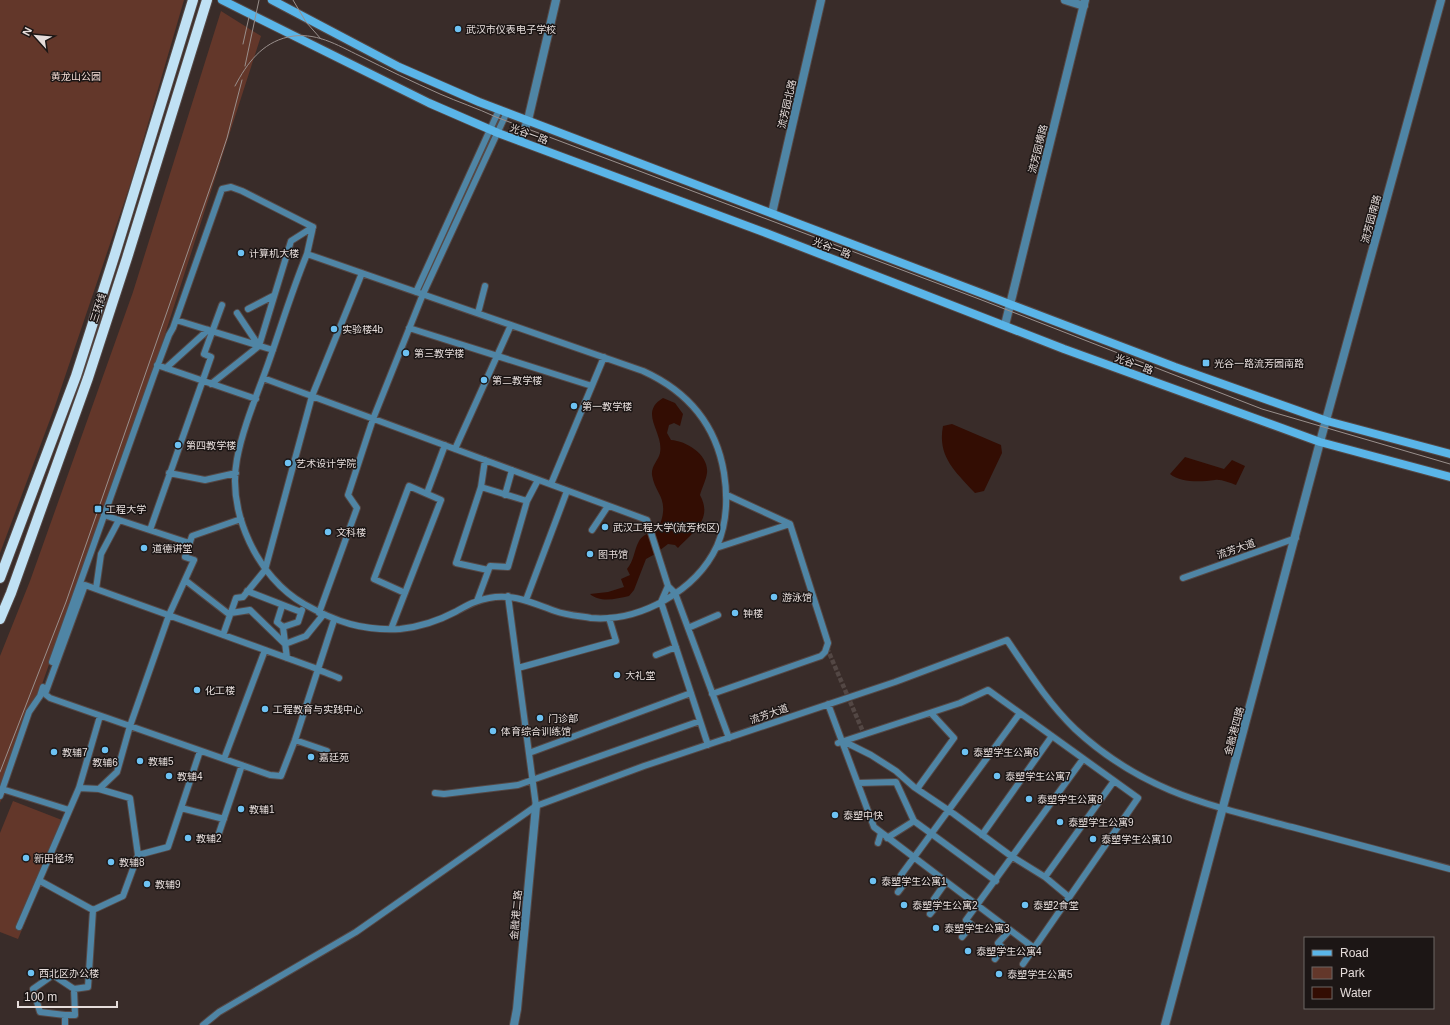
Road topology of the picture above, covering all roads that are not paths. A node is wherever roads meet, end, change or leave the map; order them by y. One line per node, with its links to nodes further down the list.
1 (193, 0): 78 (highway, 三环线)
2 (207, 0): 85 (highway, 三环线)
3 (222, 0): 12 (main road, 光谷一路)
4 (272, 0): 10 (main road, 光谷一路)
5 (556, 0): 11 (street)
6 (822, 0): 15 (street, 流芳园北路)
7 (1065, 0): 9 (street)
8 (1441, 0): 46 (street, 流芳园南路)
9 (1084, 3): 23 (street, 流芳园横路)
10 (503, 111): 11 (main road, 光谷一路); 12 (street); 13 (street)
11 (528, 120): 14 (street); 15 (main road, 光谷一路)
12 (489, 130): 13 (main road, 光谷一路); 20 (street)
13 (498, 134): 14 (main road, 光谷一路); 21 (street)
14 (520, 141): 30 (main road, 光谷一路)
15 (772, 213): 23 (main road, 光谷一路)
16 (313, 227): 17 (street); 22 (street); 28 (street)
17 (307, 254): 18 (street); 34 (street)
18 (362, 273): 20 (street); 43 (street)
19 (485, 286): 27 (street)
20 (416, 292): 21 (street)
21 (423, 294): 27 (street); 31 (street)
22 (273, 296): 25 (street); 33 (street)
23 (1010, 304): 30 (street, 流芳园横路); 46 (main road, 光谷一路)
24 (222, 305): 32 (street)
25 (248, 309)
26 (237, 313): 33 (street)
27 (478, 313): 29 (street)
28 (176, 320): 32 (street); 37 (street)
29 (511, 325): 35 (street); 36 (street)
30 (1005, 325): 47 (main road, 光谷一路)
31 (409, 328): 35 (street); 45 (street)
32 (211, 331): 33 (street); 38 (street); 40 (street)
33 (259, 346): 34 (street); 41 (street)
34 (273, 350): 39 (street)
35 (497, 356): 42 (street); 49 (street)
36 (604, 357): 42 (street); 62 (street)
37 (158, 365): 38 (street); 65 (street)
38 (166, 368): 40 (street)
39 (263, 378): 43 (street); 44 (street)
40 (201, 380): 41 (street); 54 (street)
41 (212, 384): 44 (street)
42 (592, 386): 57 (street)
43 (312, 396): 45 (street); 76 (street)
44 (256, 399): 53 (street)
45 (373, 419): 48 (street); 95 (street)
46 (1327, 421): 47 (street, 流芳园南路); 50 (main road, 光谷一路)
47 (1320, 442): 55 (main road, 光谷一路); 71 (street, 金融港四路)
48 (445, 445): 49 (street); 60 (street)
49 (455, 449): 51 (street)
50 (1450, 454)
51 (485, 460): 52 (street); 58 (street)
52 (512, 470): 56 (street); 61 (street)
53 (236, 473): 54 (street); 66 (street)
54 (169, 474): 69 (street)
55 (1450, 477)
56 (538, 480): 57 (street); 63 (street)
57 (550, 484): 59 (street)
58 (481, 488): 61 (street); 77 (street)
59 (567, 491): 64 (street); 88 (street)
60 (427, 493): 84 (street); 84 (street)
61 (505, 494): 63 (street)
62 (727, 495): 68 (street); 73 (street)
63 (527, 501): 77 (street)
64 (608, 506): 70 (street); 81 (street)
65 (104, 515): 67 (street); 74 (street)
66 (241, 519): 72 (street); 76 (street)
67 (119, 520): 69 (street); 75 (street)
68 (790, 524): 73 (street); 115 (street)
69 (150, 530): 72 (street)
70 (592, 530)
71 (1296, 538): 79 (street, 流芳大道); 143 (street, 金融港四路)
72 (189, 543): 80 (street)
73 (716, 548): 86 (street)
74 (92, 551): 75 (street); 139 (street)
75 (101, 554): 82 (street)
76 (265, 570): 83 (street); 91 (street)
77 (488, 570): 89 (street)
78 (0, 578)
79 (1183, 578)
80 (185, 580): 94 (street); 96 (street)
81 (668, 586): 86 (street); 90 (street)
82 (96, 589): 96 (street); 119 (street)
83 (247, 591): 92 (street); 94 (street)
84 (405, 592): 104 (street)
85 (11, 593): 99 (highway, 三环线); 101 (highway)
86 (675, 593): 90 (street); 103 (street)
87 (508, 596): 88 (street); 89 (street); 111 (street)
88 (526, 600): 98 (street)
89 (477, 601): 104 (street)
90 (661, 602): 98 (street); 107 (street)
91 (304, 605): 93 (street); 95 (street)
92 (282, 606): 93 (street); 102 (street)
93 (300, 612): 102 (street)
94 (230, 614): 105 (street); 106 (street)
95 (321, 614): 100 (street); 106 (street)
96 (169, 615): 105 (street); 121 (street)
97 (718, 615): 103 (street)
98 (609, 618): 111 (street)
99 (0, 619)
100 (334, 620): 104 (street); 112 (street)
101 (0, 625)
102 (282, 626): 106 (street)
103 (688, 628): 115 (street)
104 (391, 629)
105 (222, 635): 108 (street)
106 (285, 644): 110 (street)
107 (676, 647): 109 (street); 114 (street)
108 (265, 650): 110 (street); 130 (street)
109 (656, 654)
110 (287, 658): 112 (street)
111 (518, 668): 129 (street)
112 (318, 669): 113 (street); 124 (street)
113 (339, 678)
114 (691, 693): 120 (street); 129 (street)
115 (712, 694): 123 (street)
116 (828, 704): 123 (street, 流芳大道); 125 (street); 143 (street, 流芳大道)
117 (931, 713): 118 (street); 125 (street); 138 (street)
118 (1020, 713): 122 (street); 145 (street)
119 (100, 716): 121 (street); 136 (street)
120 (700, 721): 126 (street); 133 (street)
121 (130, 726): 127 (street); 137 (street)
122 (1052, 736): 131 (street); 151 (street)
123 (729, 738): 126 (street, 流芳大道)
124 (294, 740): 128 (street); 132 (street)
125 (841, 742): 135 (street); 138 (street)
126 (708, 745): 141 (street, 流芳大道)
127 (200, 751): 130 (street); 142 (street)
128 (327, 751)
129 (529, 753): 133 (street)
130 (224, 759): 132 (street)
131 (1083, 759): 134 (street); 156 (street)
132 (242, 765): 146 (street)
133 (533, 779): 140 (street); 141 (street)
134 (1114, 781): 158 (street); 163 (street)
135 (858, 784): 147 (street); 149 (street)
136 (79, 788): 137 (street); 144 (street)
137 (99, 789): 154 (street)
138 (917, 789): 145 (street)
139 (1, 792): 144 (street)
140 (435, 793)
141 (536, 806): 176 (street, 流芳大道); 177 (street, 金融港二路)
142 (181, 808): 146 (street); 154 (street)
143 (1223, 809): 157 (street); 178 (street, 金融港四路)
144 (69, 810): 167 (street)
145 (949, 811): 150 (street); 151 (street)
146 (224, 819): 148 (street)
147 (914, 821): 150 (street); 152 (street)
148 (219, 833)
149 (881, 833): 152 (street); 153 (street)
150 (931, 834): 155 (street); 159 (street)
151 (982, 835): 156 (street)
152 (887, 838): 155 (street)
153 (878, 843)
154 (138, 855): 165 (street)
155 (914, 858): 161 (street); 162 (street)
156 (1013, 858): 158 (street); 159 (street)
157 (1450, 869)
158 (1045, 877): 163 (street)
159 (996, 881): 164 (street)
160 (42, 882): 165 (street)
161 (946, 882): 164 (street); 166 (street)
162 (898, 892)
163 (1069, 897): 170 (street)
164 (978, 906): 168 (street); 169 (street)
165 (94, 910): 173 (street)
166 (930, 914)
167 (19, 927)
168 (1010, 930): 170 (street); 171 (street)
169 (962, 937)
170 (1034, 948): 172 (street)
171 (995, 959)
172 (1022, 964)
173 (74, 989): 174 (street); 174 (street)
174 (65, 1016): 175 (street)
175 (65, 1025)
176 (203, 1025)
177 (514, 1025)
178 (1165, 1025)

